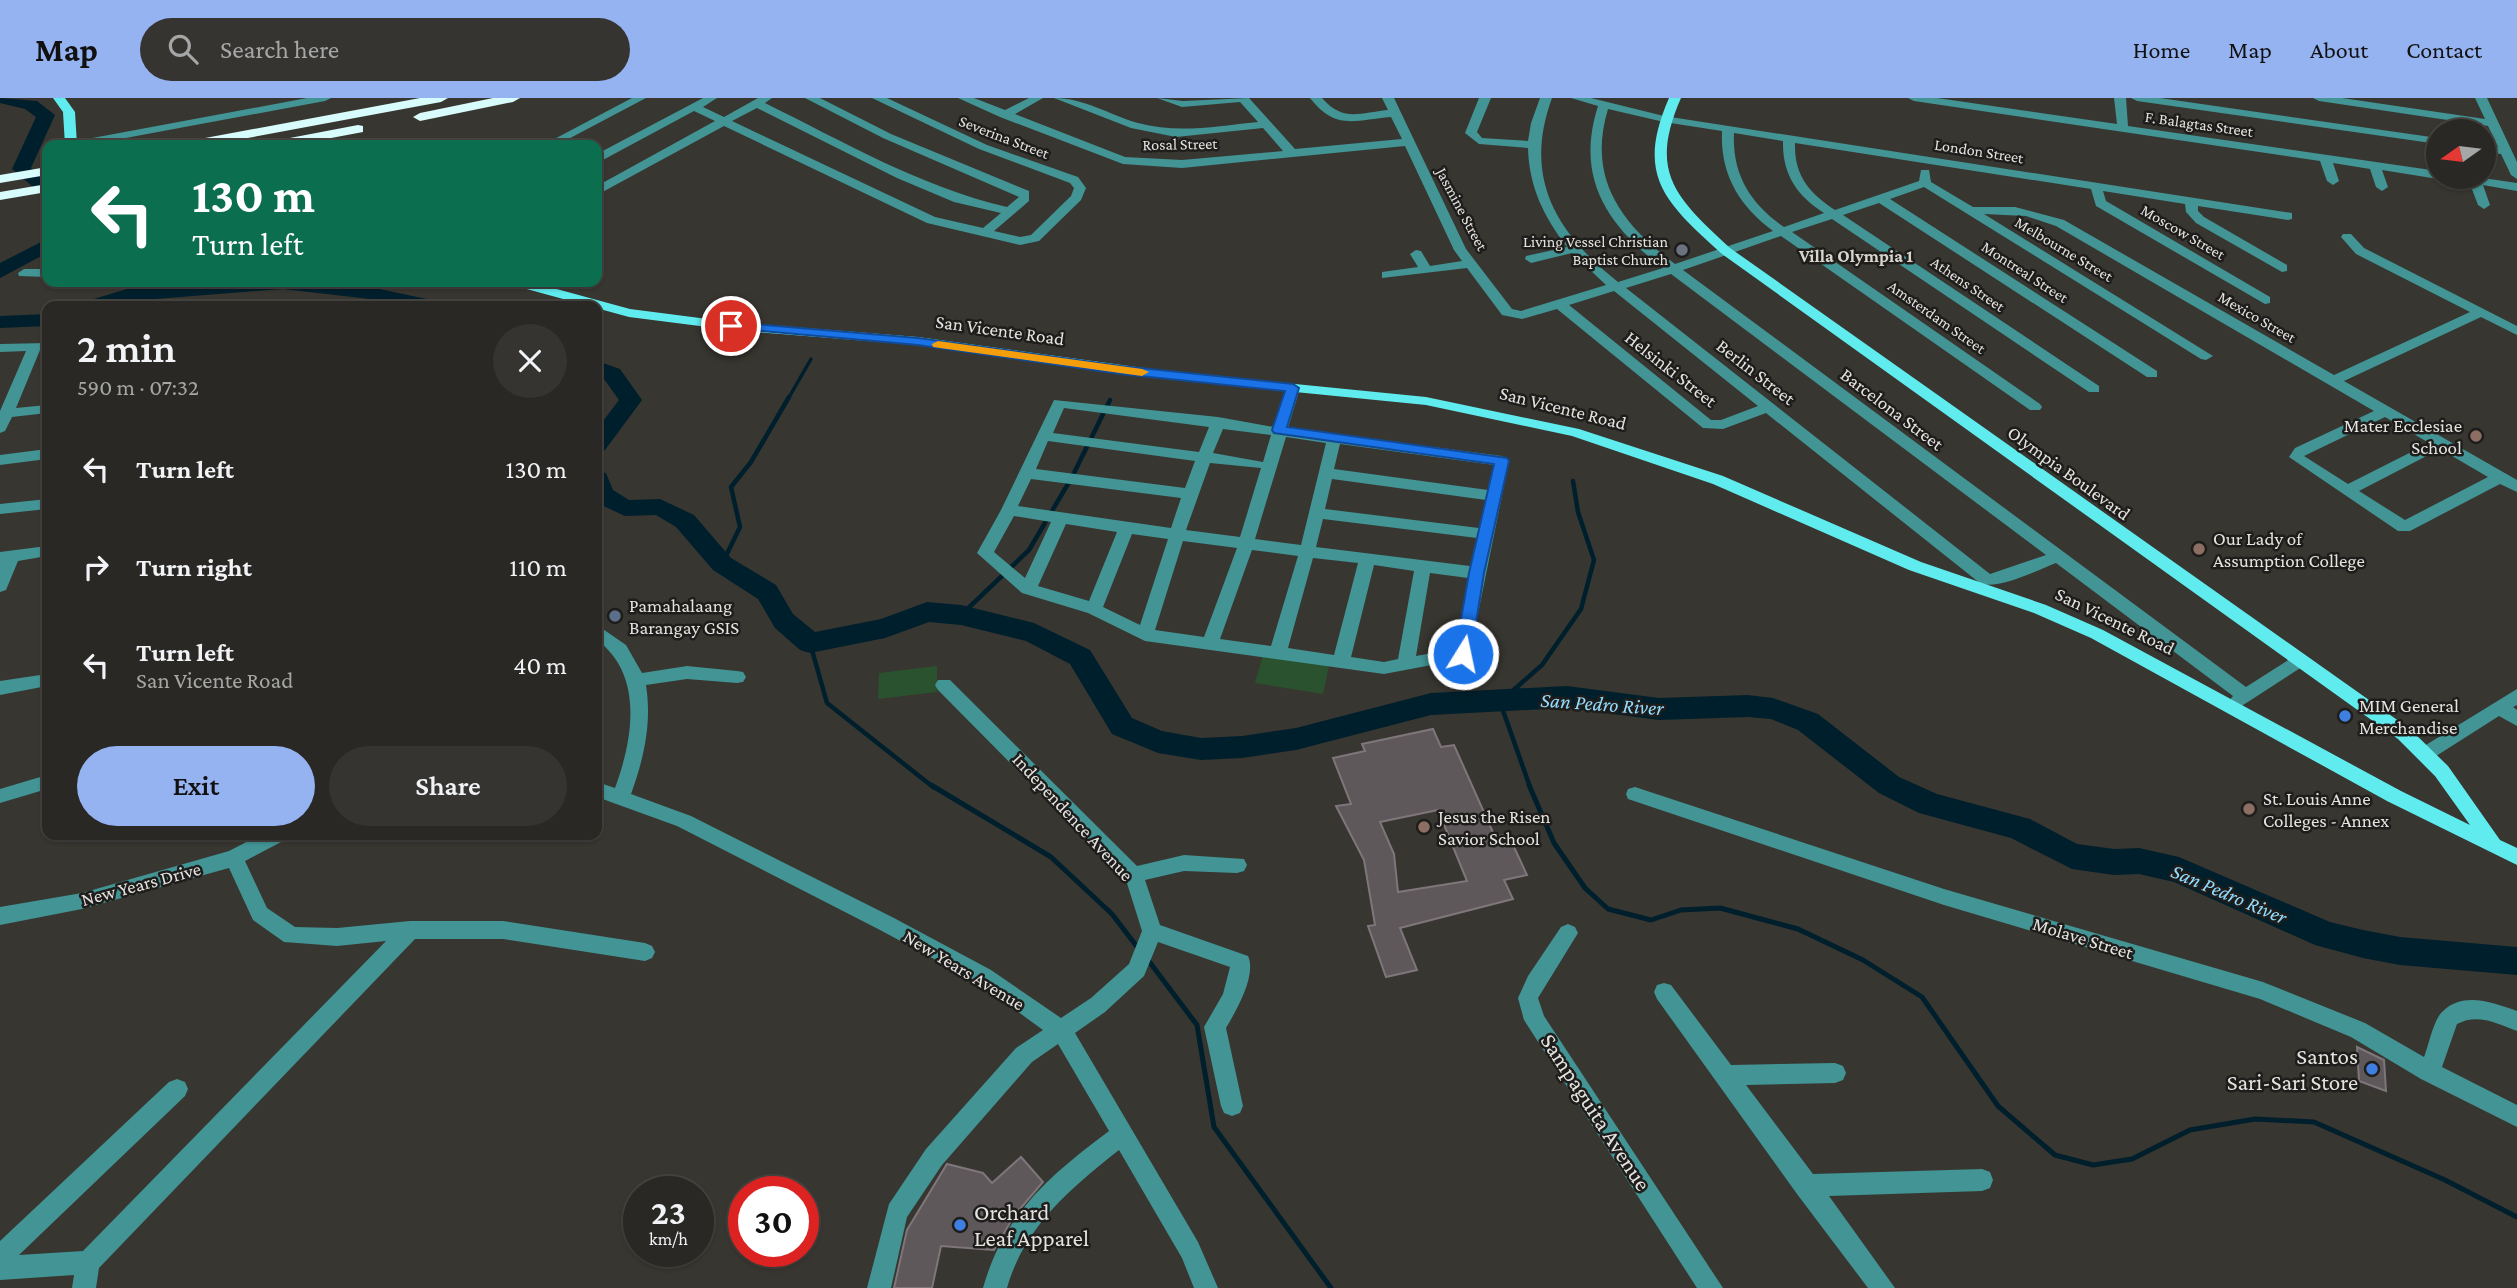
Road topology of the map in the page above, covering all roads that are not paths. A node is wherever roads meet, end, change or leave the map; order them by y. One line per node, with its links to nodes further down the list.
1 (59, 98): 44 (main road)
2 (326, 98): 45 (street)
3 (441, 98): 46 (highway)
4 (513, 98): 36 (highway)
5 (640, 98): 48 (street)
6 (711, 98): 28 (street)
7 (811, 98): 75 (street)
8 (878, 98): 80 (street, Severina Street)
9 (964, 98): 31 (street, Rosal Street)
10 (1037, 98): 31 (street)
11 (1060, 98): 37 (street)
12 (1163, 98): 13 (street)
13 (1243, 98): 37 (street)
14 (1316, 98): 29 (street)
15 (1388, 98): 29 (street, Jasmine Street)
16 (1485, 98): 50 (street)
17 (1546, 98): 50 (street, Berlin Street)
18 (1577, 98): 27 (street, London Street)
19 (1675, 98): 32 (main road, Olympia Boulevard)
20 (1914, 98): 30 (street, F. Balagtas Street)
21 (2027, 98): 30 (street)
22 (2120, 98): 40 (street)
23 (2137, 98): 43 (street)
24 (2319, 98): 33 (street)
25 (2481, 98): 34 (street)
26 (761, 101): 35 (street); 75 (street)
27 (1604, 105): 32 (street, London Street); 89 (street, Barcelona Street)
28 (694, 107): 35 (street); 54 (street)
29 (1393, 113): 49 (street, Jasmine Street)
30 (2026, 114): 40 (street, F. Balagtas Street)
31 (1004, 115): 53 (street, Rosal Street)
32 (1664, 119): 39 (street, London Street); 83 (main road, Olympia Boulevard)
33 (2470, 119)
34 (2490, 119)
35 (724, 120): 68 (street); 80 (street)
36 (400, 121)
37 (1266, 124): 53 (street)
38 (374, 126): 47 (highway)
39 (1728, 129): 42 (street, London Street); 79 (street, Amsterdam Street)
40 (2123, 129): 56 (street, F. Balagtas Street)
41 (2496, 132): 52 (street)
42 (1789, 137): 55 (street, London Street); 77 (street, Athens Street)
43 (2426, 139)
44 (71, 140)
45 (98, 140)
46 (216, 140)
47 (300, 140)
48 (560, 140)
49 (1408, 142): 53 (street, Rosal Street); 86 (street, Jasmine Street)
50 (1532, 145): 82 (street, Berlin Street)
51 (2496, 150): 52 (street)
52 (2505, 151): 60 (street)
53 (1291, 152)
54 (602, 156)
55 (1926, 158): 63 (street); 65 (street, London Street)
56 (2325, 158): 57 (street, F. Balagtas Street); 62 (street)
57 (2375, 166): 59 (street, F. Balagtas Street); 66 (street)
58 (42, 172): 61 (highway)
59 (2426, 173)
60 (2517, 175)
61 (0, 180)
62 (2333, 181)
63 (1925, 183): 72 (street, Jasmine Street); 76 (street, Melbourne Street)
64 (2496, 184): 67 (street)
65 (2096, 185): 73 (street, London Street); 95 (street, Moscow Street)
66 (2382, 187)
67 (2517, 187)
68 (602, 188)
69 (42, 189): 71 (highway)
70 (2478, 189): 74 (street)
71 (0, 196)
72 (1880, 198): 77 (street, Jasmine Street); 104 (street, Montreal Street)
73 (2191, 200): 78 (street, London Street); 87 (street)
74 (2484, 205)
75 (1008, 211): 80 (street)
76 (1969, 211): 103 (street, Melbourne Street); 105 (street, Mexico Street)
77 (1831, 215): 79 (street, Jasmine Street); 107 (street, Athens Street)
78 (2288, 216)
79 (1782, 231): 83 (street, Jasmine Street); 109 (street, Amsterdam Street)
80 (985, 233)
81 (2347, 237): 99 (street)
82 (1575, 250): 85 (street); 94 (street, Berlin Street)
83 (1726, 251): 89 (street, Jasmine Street); 153 (main road, Olympia Boulevard)
84 (1416, 254): 88 (street)
85 (1531, 259)
86 (1471, 264): 88 (street); 97 (street, Jasmine Street)
87 (2283, 268)
88 (1426, 270): 92 (street)
89 (1670, 270): 94 (street, Jasmine Street); 142 (street, Barcelona Street)
90 (42, 273): 91 (street)
91 (24, 274)
92 (1387, 275)
93 (534, 287): 96 (main road, San Vicente Road)
94 (1616, 287): 97 (street, Jasmine Street); 108 (street, Berlin Street)
95 (2265, 300)
96 (581, 301)
97 (1562, 305): 108 (street, Helsinki Street)
98 (602, 306): 106 (main road, San Vicente Road)
99 (2481, 312): 100 (street); 105 (street)
100 (2517, 331)
101 (41, 346): 102 (street); 112 (street)
102 (0, 348)
103 (2206, 356)
104 (2152, 374)
105 (2333, 381): 111 (street, Mexico Street)
106 (1287, 387): 115 (street); 163 (main road, San Vicente Road)
107 (2094, 389)
108 (1768, 407): 142 (street, Berlin Street)
109 (2035, 407)
110 (42, 409): 112 (street)
111 (2385, 411): 118 (street, Mexico Street); 127 (street)
112 (6, 413): 114 (street)
113 (1218, 422): 115 (street); 116 (street); 120 (street)
114 (0, 428)
115 (1274, 429): 117 (street); 122 (street); 138 (street)
116 (1043, 436): 120 (street); 123 (street)
117 (1334, 438): 124 (street); 129 (street)
118 (2440, 443): 125 (street, Mexico Street); 127 (street)
119 (42, 455): 121 (street)
120 (1203, 457): 122 (street); 128 (street)
121 (0, 460)
122 (1257, 464): 138 (street)
123 (1026, 473): 128 (street); 132 (street)
124 (1325, 473): 129 (street); 133 (street)
125 (2500, 477): 126 (street, Mexico Street); 127 (street)
126 (2517, 487)
127 (2347, 491)
128 (1190, 494): 136 (street)
129 (1494, 496): 137 (street)
130 (42, 505): 131 (street)
131 (0, 509)
132 (1009, 510): 134 (street); 147 (street)
133 (1316, 513): 137 (street); 140 (street)
134 (1061, 517): 135 (street); 147 (street)
135 (1126, 528): 136 (street); 148 (street)
136 (1177, 534): 138 (street); 150 (street)
137 (1485, 534): 145 (street)
138 (1240, 543): 140 (street); 151 (street)
139 (42, 552): 141 (street)
140 (1307, 552): 143 (street); 152 (street)
141 (6, 557): 146 (street)
142 (2056, 557): 161 (street, Barcelona Street)
143 (1367, 560): 144 (street); 154 (street)
144 (1423, 567): 145 (street); 155 (street)
145 (1477, 573): 155 (street)
146 (0, 586)
147 (1028, 589): 148 (street)
148 (1094, 609): 150 (street)
149 (602, 635): 158 (street)
150 (1145, 635): 151 (street)
151 (1205, 643): 152 (street)
152 (1278, 652): 154 (street)
153 (2299, 661): 161 (street); 166 (main road, Olympia Boulevard)
154 (1341, 662): 155 (street)
155 (1406, 664)
156 (737, 677): 158 (street)
157 (42, 681): 160 (street)
158 (637, 681): 171 (street)
159 (944, 685): 177 (street, Independence Avenue)
160 (0, 688)
161 (2246, 696): 163 (street)
162 (2517, 696): 164 (street)
163 (2229, 707): 173 (main road, San Vicente Road)
164 (2499, 707): 165 (street); 166 (street)
165 (2517, 719)
166 (2427, 753): 173 (main road, Olympia Boulevard)
167 (42, 783): 170 (street)
168 (602, 790): 171 (street, New Years Avenue)
169 (1635, 794): 186 (street, Molave Street)
170 (0, 796)
171 (621, 796): 185 (street, New Years Avenue)
172 (267, 840): 175 (street, New Years Drive)
173 (2492, 843): 174 (main road, San Vicente Road)
174 (2517, 857)
175 (234, 858): 178 (street, New Years Drive); 179 (street)
176 (1237, 865): 177 (street)
177 (1134, 876): 181 (street, Independence Avenue)
178 (0, 916)
179 (410, 930): 182 (street); 196 (street)
180 (1568, 933): 202 (street, Sampaguita Avenue)
181 (1151, 934): 185 (street); 190 (street)
182 (645, 952)
183 (1664, 992): 188 (street)
184 (2517, 1021): 186 (street)
185 (1062, 1031): 192 (street, New Years Avenue); 199 (street)
186 (2429, 1072): 191 (street, Molave Street)
187 (1835, 1073): 188 (street)
188 (1724, 1075): 194 (street)
189 (177, 1089): 195 (street)
190 (1232, 1106)
191 (2517, 1116)
192 (1123, 1134): 200 (street); 201 (street, New Years Avenue)
193 (1982, 1180): 194 (street)
194 (1805, 1185): 203 (street)
195 (0, 1257)
196 (88, 1262): 197 (street); 198 (street)
197 (0, 1268)
198 (84, 1288)
199 (879, 1288)
200 (995, 1288)
201 (1206, 1288)
202 (1711, 1288)
203 (1883, 1288)

